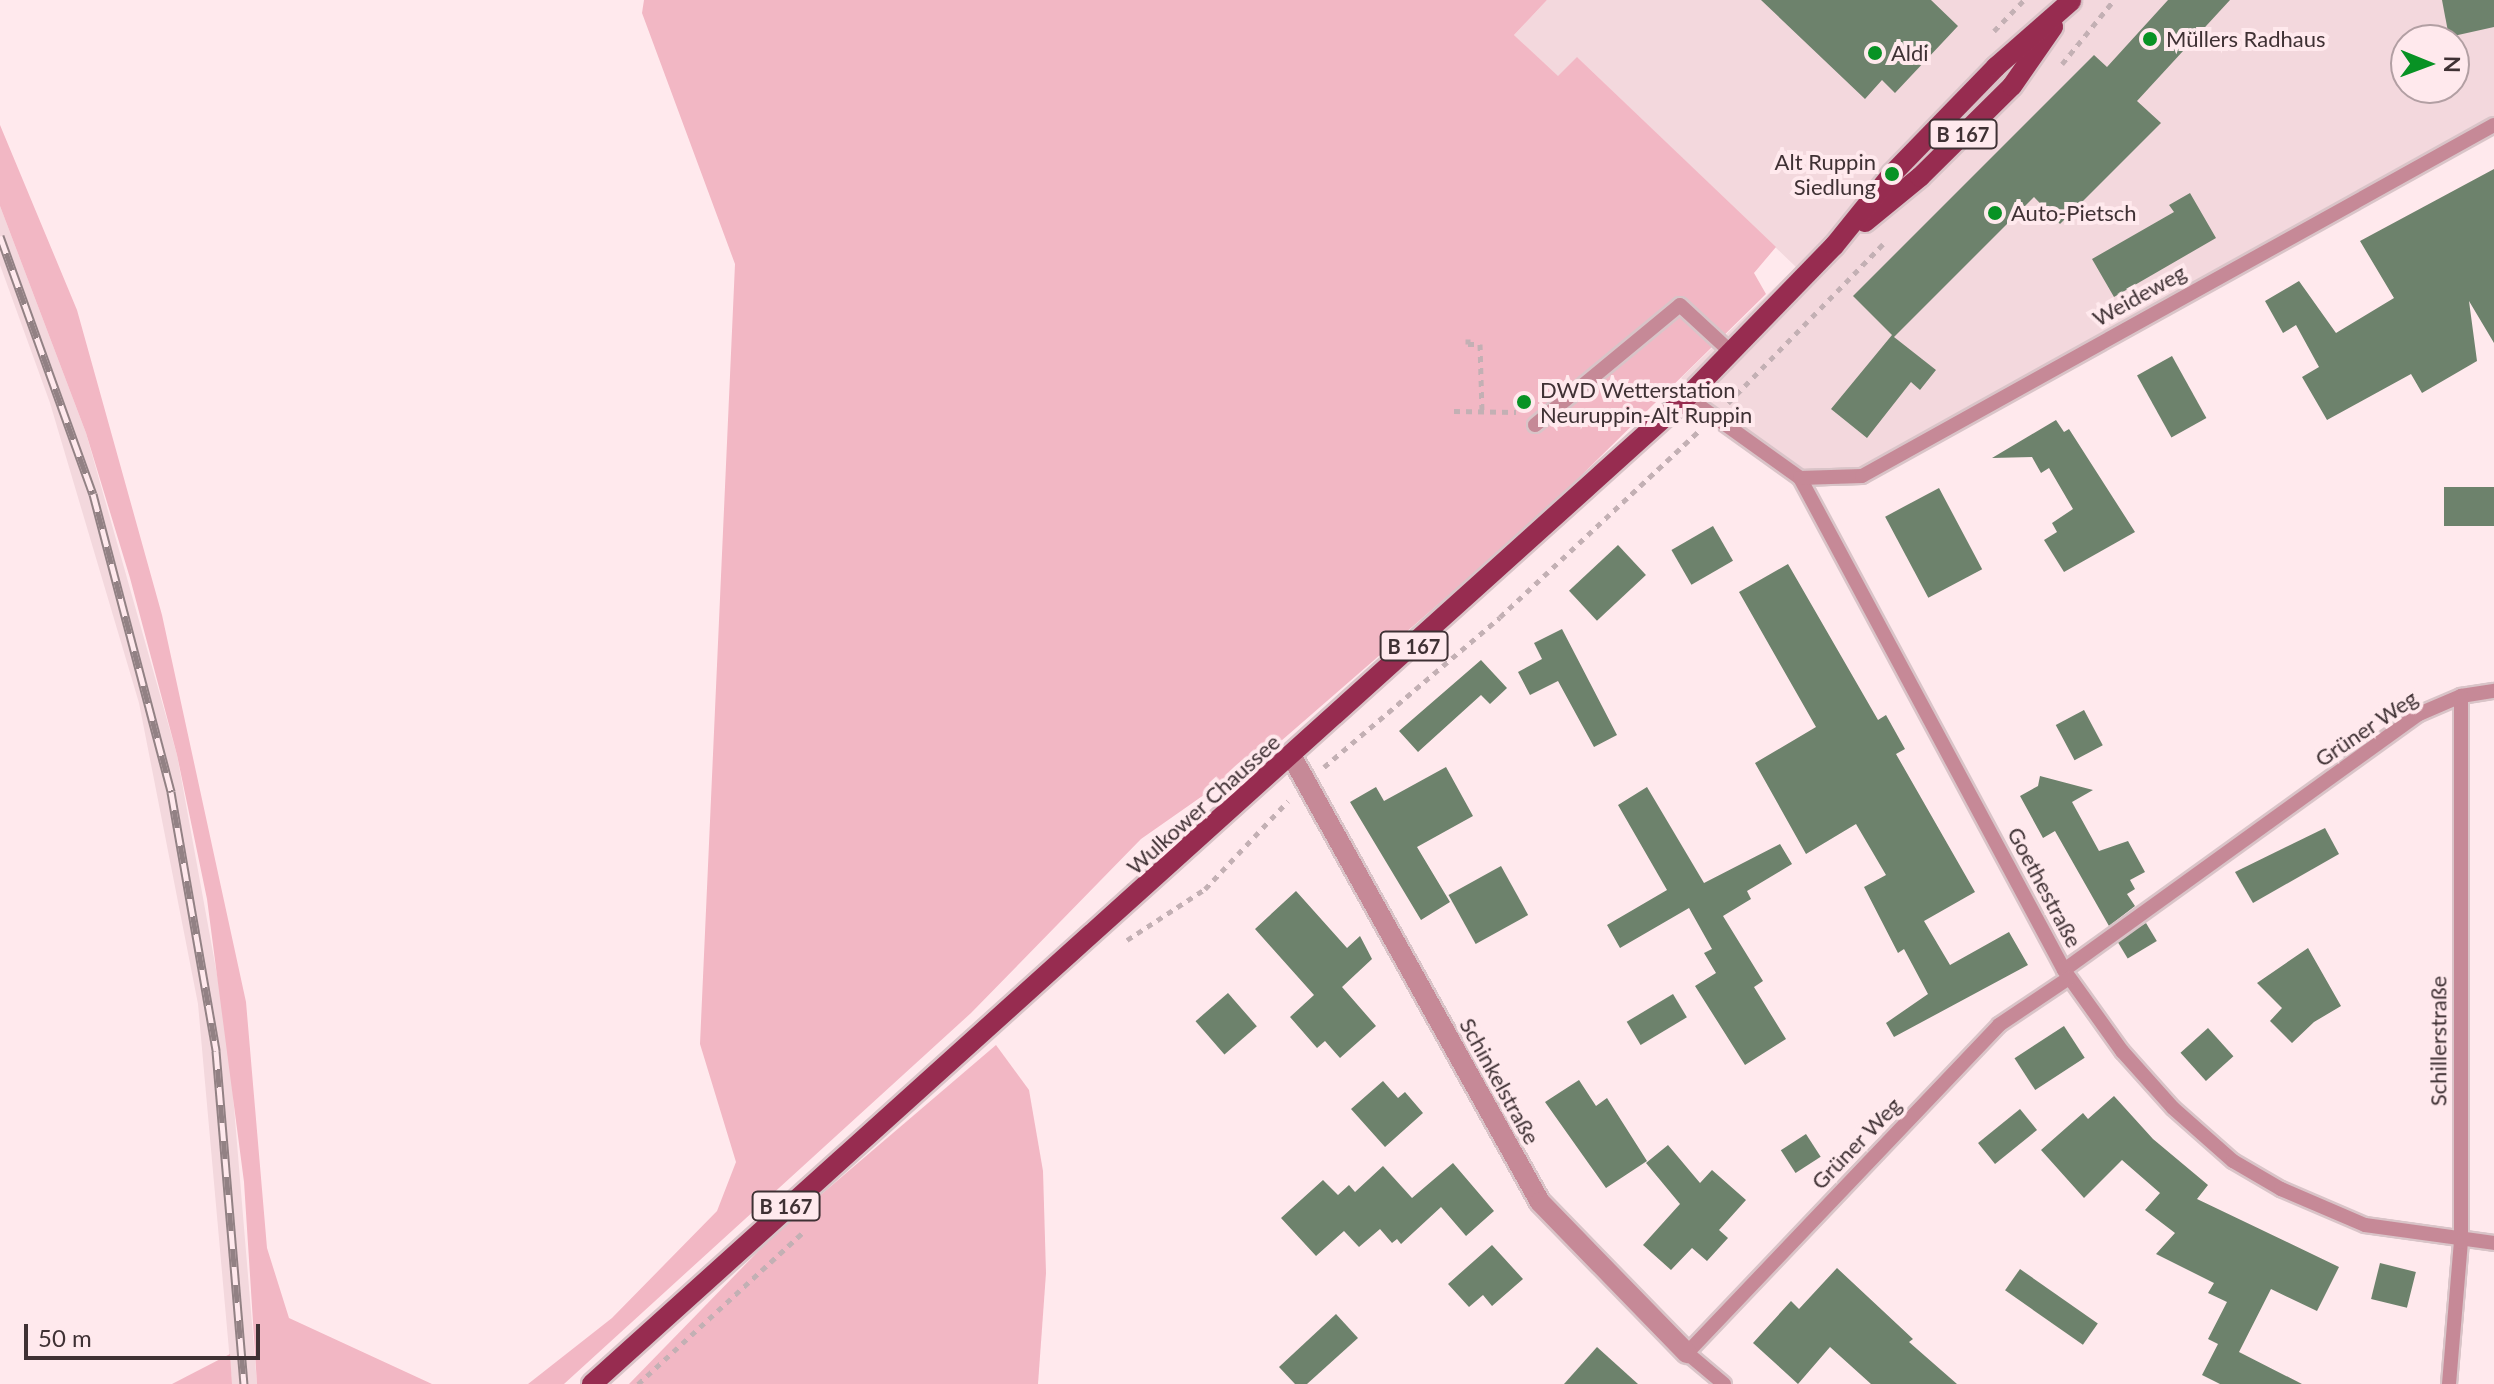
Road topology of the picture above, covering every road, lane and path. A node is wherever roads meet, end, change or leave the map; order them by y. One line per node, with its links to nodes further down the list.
1 (2070, 0): 5 (main road, Wulkower Chaussee / B 167)
2 (2494, 125): 12 (lane, Weideweg)
3 (1895, 232): 6 (path)
4 (1468, 339): 8 (path)
5 (1731, 352): 7 (main road, Wulkower Chaussee / B 167); 10 (lane)
6 (1738, 393)
7 (1687, 397): 12 (lane, Goethestraße); 15 (main road, Wulkower Chaussee / B 167)
8 (1482, 410): 9 (path); 10 (path)
9 (1454, 411)
10 (1530, 418)
11 (1693, 438): 16 (path)
12 (1800, 478): 19 (lane, Goethestraße)
13 (2494, 691): 14 (lane, Grüner Weg)
14 (2461, 696): 19 (lane, Grüner Weg); 21 (lane, Schillerstraße)
15 (1292, 757): 23 (street, Schinkelstraße); 24 (main road, Wulkower Chaussee / B 167)
16 (1315, 775)
17 (1277, 812): 18 (path)
18 (1118, 945)
19 (2067, 974): 21 (lane, Goethestraße); 23 (lane, Grüner Weg)
20 (813, 1224): 25 (path)
21 (2461, 1242): 22 (lane, Goethestraße); 27 (lane, Schillerstraße)
22 (2494, 1243)
23 (1687, 1353): 26 (lane, Schinkelstraße)
24 (592, 1384)
25 (638, 1384)
26 (1724, 1384)
27 (2449, 1384)

